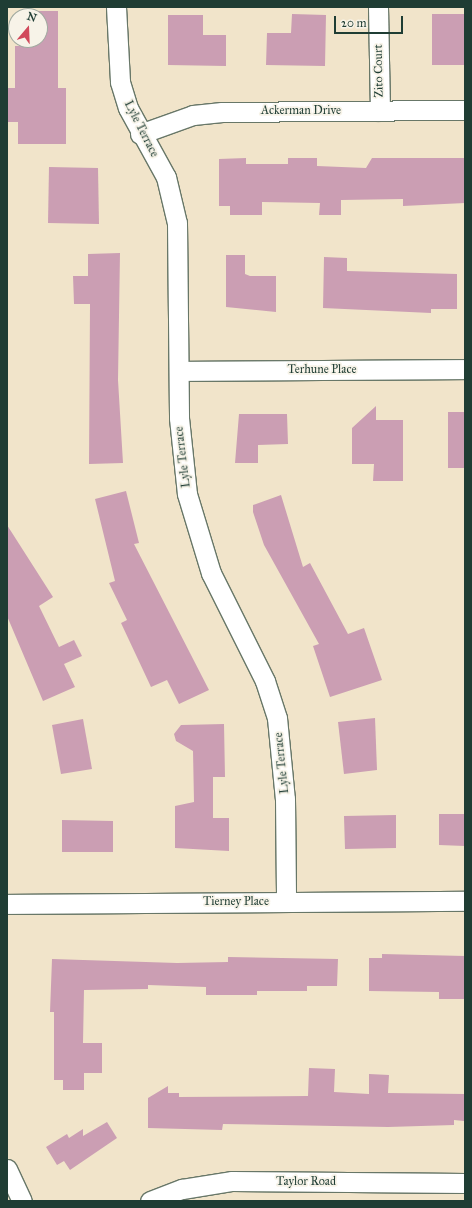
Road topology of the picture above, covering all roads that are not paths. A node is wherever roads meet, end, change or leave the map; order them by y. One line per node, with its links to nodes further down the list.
1 (116, 7): 5 (street, Lyle Terrace)
2 (378, 7): 4 (street, Zito Court)
3 (465, 110): 4 (street, Ackerman Drive)
4 (380, 111): 5 (street, Ackerman Drive)
5 (140, 134): 7 (street, Lyle Terrace)
6 (465, 369): 7 (street, Terhune Place)
7 (179, 371): 9 (street, Lyle Terrace)
8 (465, 901): 9 (street, Tierney Place)
9 (286, 902): 10 (street, Tierney Place)
10 (7, 904)
11 (7, 1169): 13 (street)
12 (465, 1183): 14 (street, Taylor Road)
13 (22, 1201)
14 (150, 1201)

